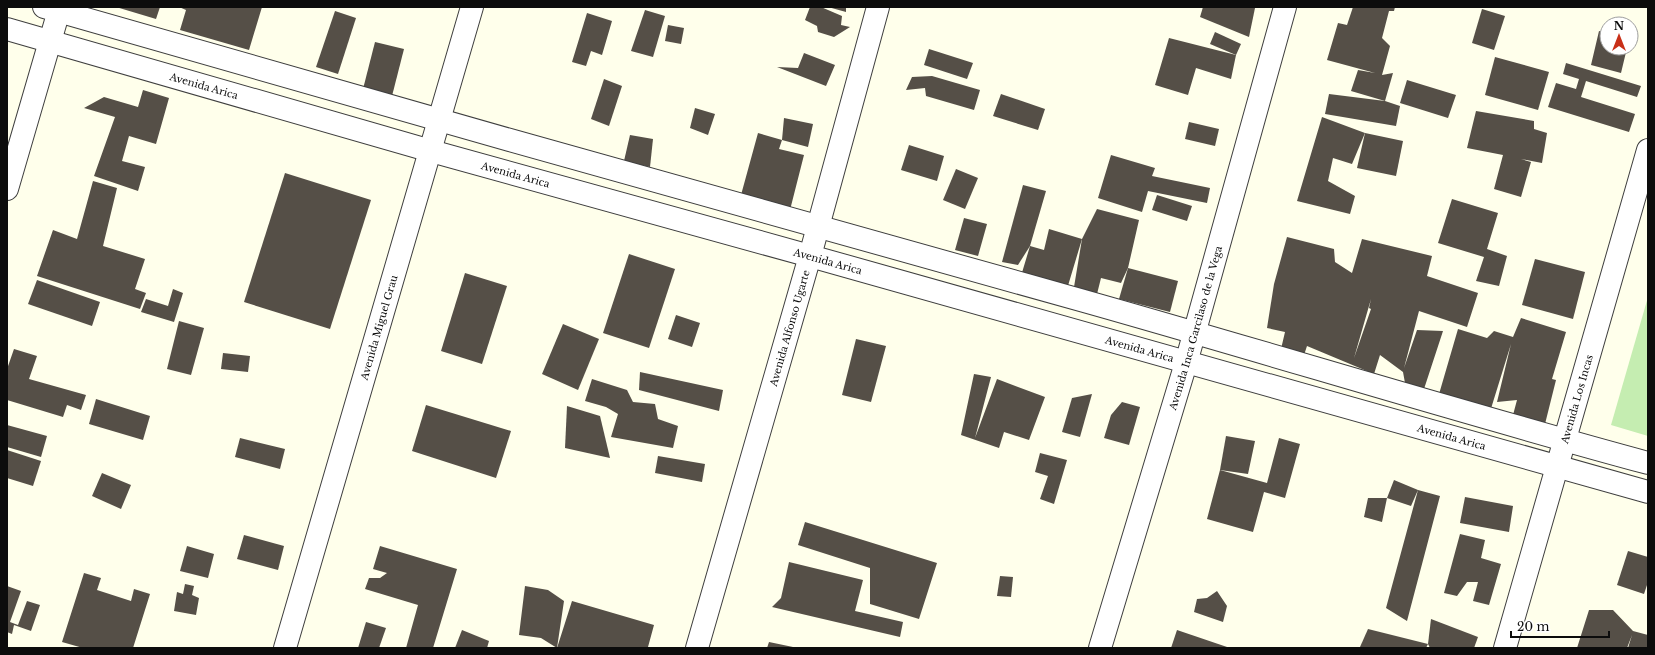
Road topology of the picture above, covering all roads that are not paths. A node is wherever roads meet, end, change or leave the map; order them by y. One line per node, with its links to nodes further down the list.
1 (472, 7): 7 (street, Avenida Miguel Grau)
2 (878, 7): 11 (street, Avenida Alfonso Ugarte)
3 (1284, 7): 13 (street, Avenida Inca Garcilaso de la Vega)
4 (54, 8): 6 (street); 7 (street)
5 (7, 29): 6 (street, Avenida Arica)
6 (50, 42): 9 (street, Avenida Arica); 10 (street)
7 (439, 121): 9 (street, Avenida Miguel Grau); 11 (street)
8 (1648, 150): 15 (street, Avenida Los Incas)
9 (431, 151): 12 (street, Avenida Arica); 19 (street, Avenida Miguel Grau)
10 (7, 190)
11 (818, 226): 12 (street, Avenida Alfonso Ugarte); 13 (street)
12 (810, 256): 14 (street, Avenida Arica); 20 (street, Avenida Alfonso Ugarte)
13 (1194, 332): 14 (street, Avenida Inca Garcilaso de la Vega); 15 (street)
14 (1186, 363): 17 (street, Avenida Arica); 21 (street, Avenida Inca Garcilaso de la Vega)
15 (1565, 440): 16 (street); 17 (street, Avenida Los Incas)
16 (1648, 463)
17 (1557, 467): 18 (street, Avenida Arica); 22 (street, Avenida Los Incas)
18 (1648, 492)
19 (285, 648)
20 (697, 648)
21 (1100, 648)
22 (1505, 648)

